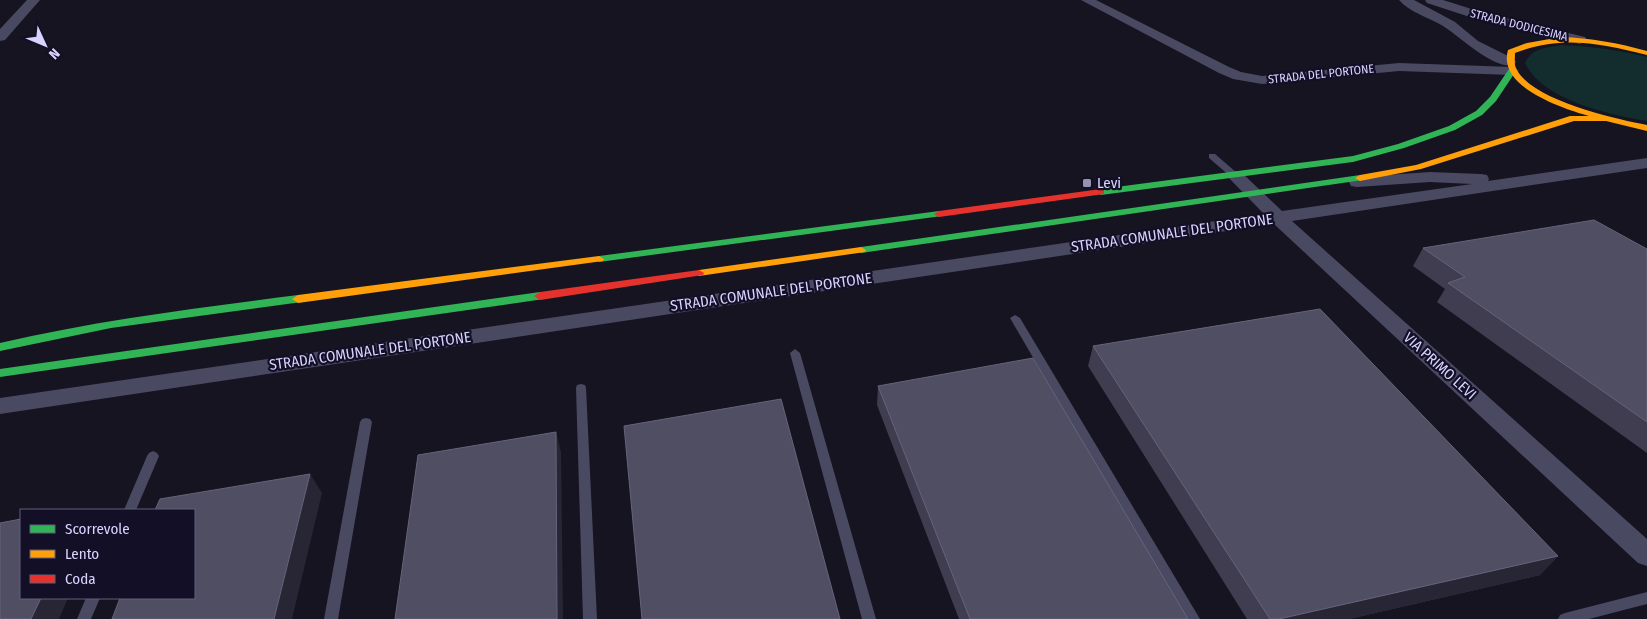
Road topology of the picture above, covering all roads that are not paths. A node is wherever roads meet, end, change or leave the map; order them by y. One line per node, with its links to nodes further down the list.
1 (34, 0): 5 (street)
2 (1087, 0): 8 (street, STRADA DEL PORTONE)
3 (1405, 0): 8 (street, STRADA DODICESIMA)
4 (1431, 0): 6 (street, STRADA DODICESIMA)
5 (0, 38)
6 (1580, 40): 7 (street); 8 (street)
7 (1647, 52)
8 (1510, 67): 9 (street, STRADA COMUNALE DEL PORTONE); 13 (street)
9 (1604, 119): 10 (street, STRADA COMUNALE DEL PORTONE); 15 (street, STRADA COMUNALE DEL PORTONE)
10 (1647, 128)
11 (1212, 156): 13 (lane)
12 (1647, 163): 14 (street, STRADA COMUNALE DEL PORTONE)
13 (1234, 175): 16 (street, VIA PRIMO LEVI); 19 (street)
14 (1542, 179): 15 (street, STRADA COMUNALE DEL PORTONE); 17 (street, STRADA COMUNALE DEL PORTONE)
15 (1330, 183): 16 (street, STRADA COMUNALE DEL PORTONE)
16 (1254, 194): 17 (street, VIA PRIMO LEVI); 21 (street, STRADA COMUNALE DEL PORTONE)
17 (1278, 217): 23 (street, STRADA COMUNALE DEL PORTONE); 27 (street, VIA PRIMO LEVI)
18 (1015, 318): 34 (lane)
19 (0, 346)
20 (795, 353): 33 (lane)
21 (0, 373)
22 (581, 388): 32 (lane)
23 (0, 406)
24 (366, 422): 31 (lane)
25 (153, 456): 26 (lane)
26 (130, 509)
27 (1647, 555)
28 (1647, 598): 35 (lane)
29 (93, 599): 30 (lane)
30 (84, 619)
31 (331, 619)
32 (590, 619)
33 (869, 619)
34 (1193, 619)
35 (1565, 619)

